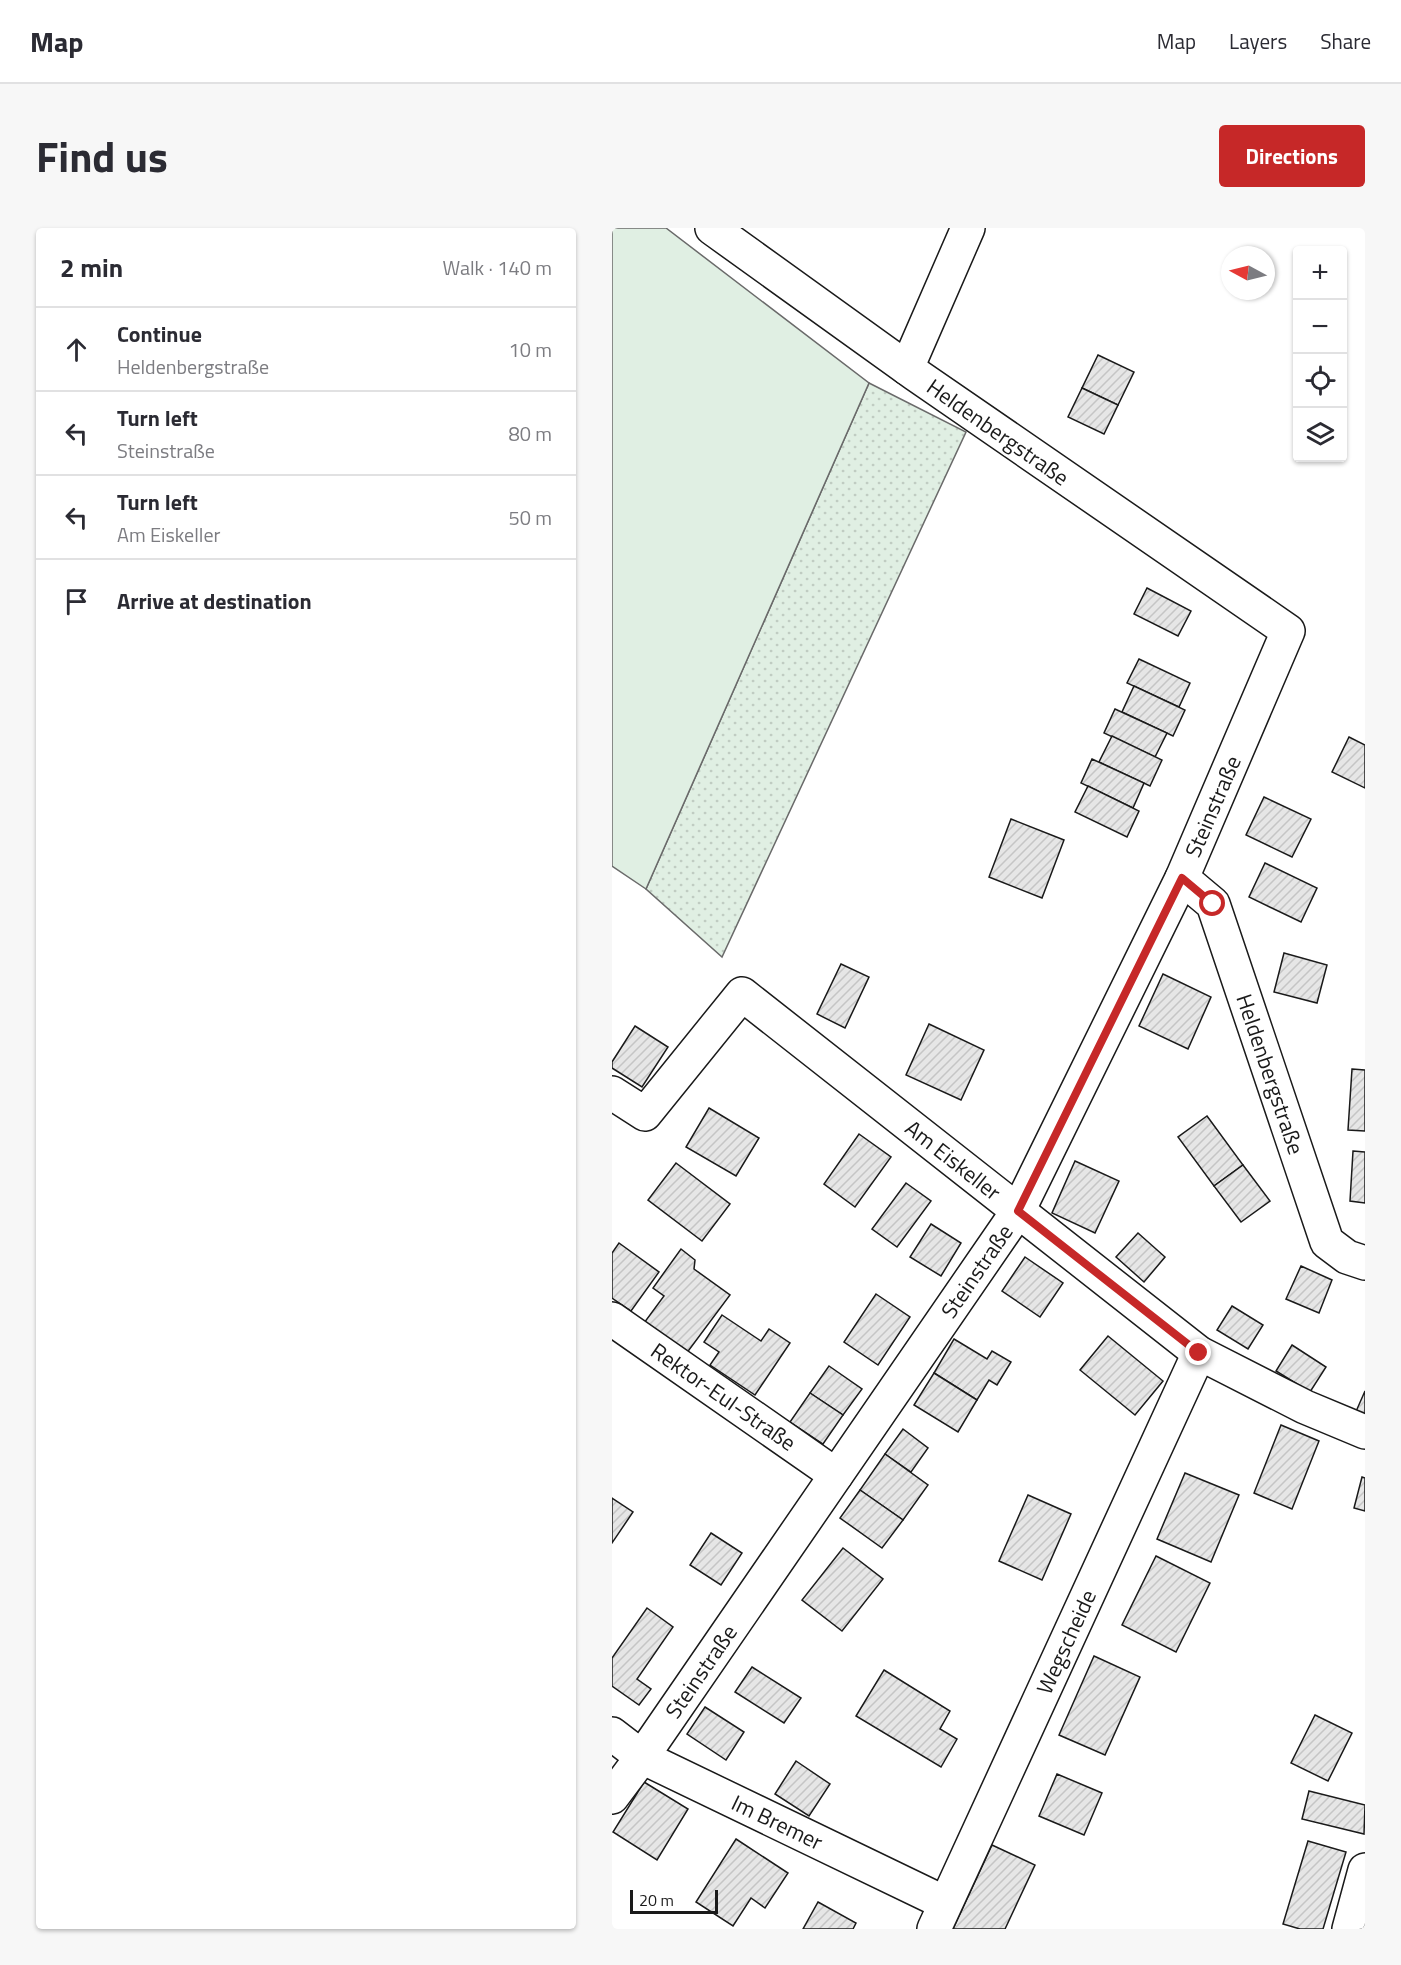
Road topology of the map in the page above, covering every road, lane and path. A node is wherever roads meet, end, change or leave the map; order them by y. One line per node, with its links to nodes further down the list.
1 (712, 228): 3 (street, Heldenbergstraße)
2 (968, 228): 3 (street)
3 (907, 368): 4 (street, Heldenbergstraße)
4 (1288, 631): 5 (street, Steinstraße)
5 (1182, 878): 7 (street, Steinstraße); 8 (street, Heldenbergstraße)
6 (612, 1092): 7 (street, Am Eiskeller)
7 (1018, 1211): 10 (street, Am Eiskeller); 12 (street, Steinstraße)
8 (1365, 1263)
9 (612, 1319): 12 (street, Rektor-Eul-Straße)
10 (1199, 1353): 11 (street, Am Eiskeller); 17 (street, Wegscheide)
11 (1365, 1432)
12 (836, 1475): 14 (street, Steinstraße)
13 (612, 1734): 14 (street, Im Bremer)
14 (642, 1757): 15 (street, Steinstraße); 17 (street, Im Bremer)
15 (612, 1797)
16 (1365, 1870): 18 (street)
17 (939, 1916)
18 (1349, 1929)

